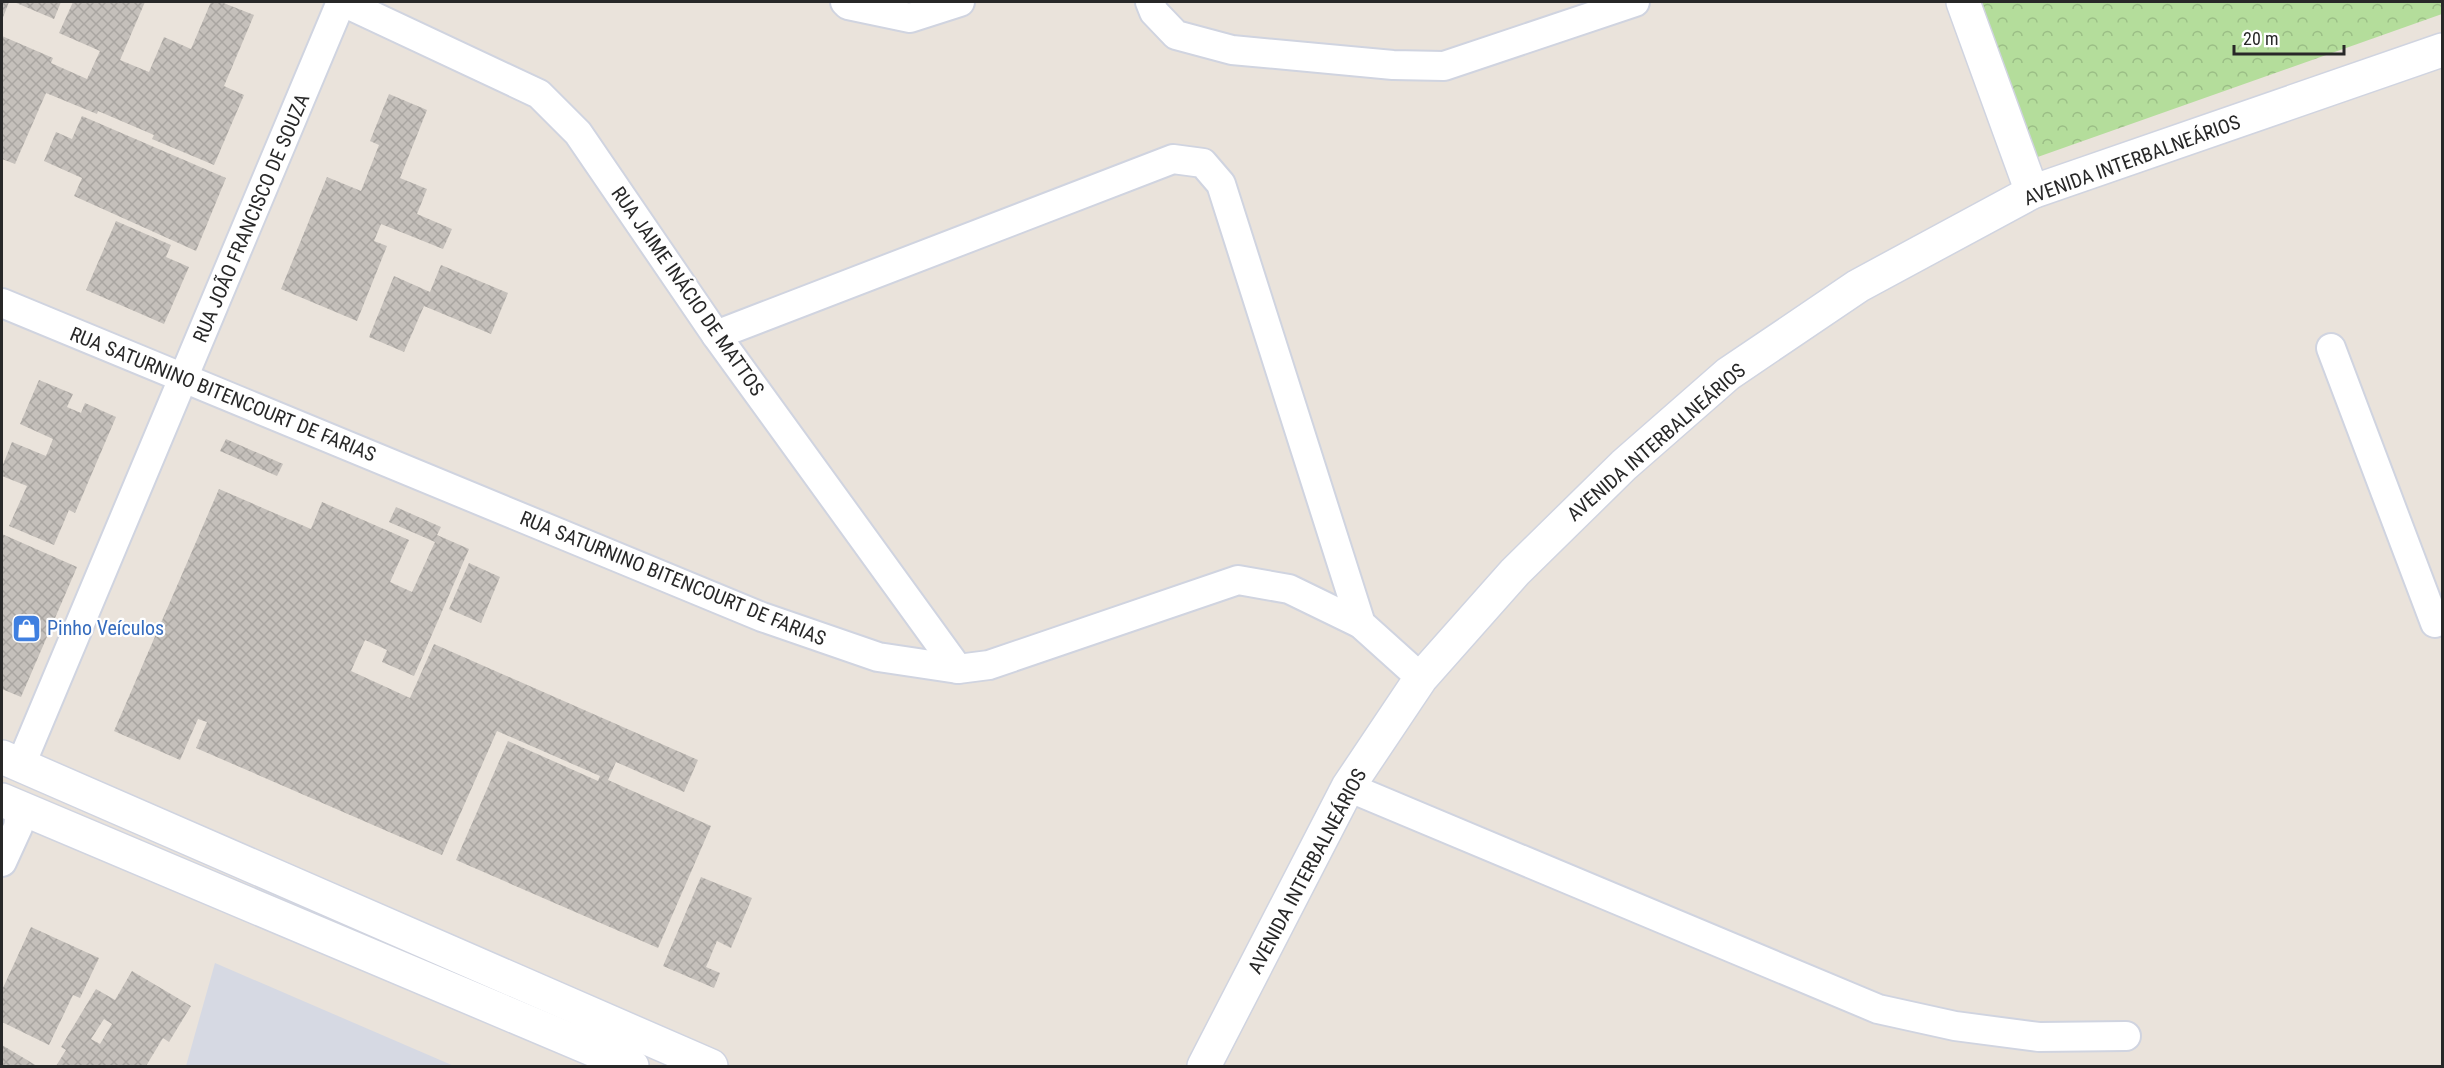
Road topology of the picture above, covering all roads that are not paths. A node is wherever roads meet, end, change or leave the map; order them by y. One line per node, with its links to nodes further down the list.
1 (342, 2): 10 (street, RUA JAIME INÁCIO DE MATTOS); 12 (street, RUA JOÃO FRANCISCO DE SOUZA)
2 (845, 2): 3 (street)
3 (960, 2)
4 (1150, 2): 5 (street)
5 (1635, 2)
6 (1964, 2): 8 (street)
7 (2442, 50): 8 (street, AVENIDA INTERBALNEÁRIOS)
8 (2032, 192): 16 (street, AVENIDA INTERBALNEÁRIOS)
9 (2, 303): 12 (street, RUA SATURNINO BITENCOURT DE FARIAS)
10 (716, 335): 13 (street); 15 (street, RUA JAIME INÁCIO DE MATTOS)
11 (2331, 348): 14 (street)
12 (185, 378): 15 (street, RUA SATURNINO BITENCOURT DE FARIAS); 17 (street, RUA JOÃO FRANCISCO DE SOUZA)
13 (1361, 624): 15 (street, RUA SATURNINO BITENCOURT DE FARIAS); 16 (street)
14 (2440, 626)
15 (958, 669)
16 (1421, 678): 18 (street, AVENIDA INTERBALNEÁRIOS)
17 (12, 761): 23 (street)
18 (1348, 787): 21 (street); 24 (street, AVENIDA INTERBALNEÁRIOS)
19 (11, 804): 20 (street); 22 (street)
20 (2, 862)
21 (2126, 1036)
22 (632, 1066)
23 (711, 1066)
24 (1203, 1066)

